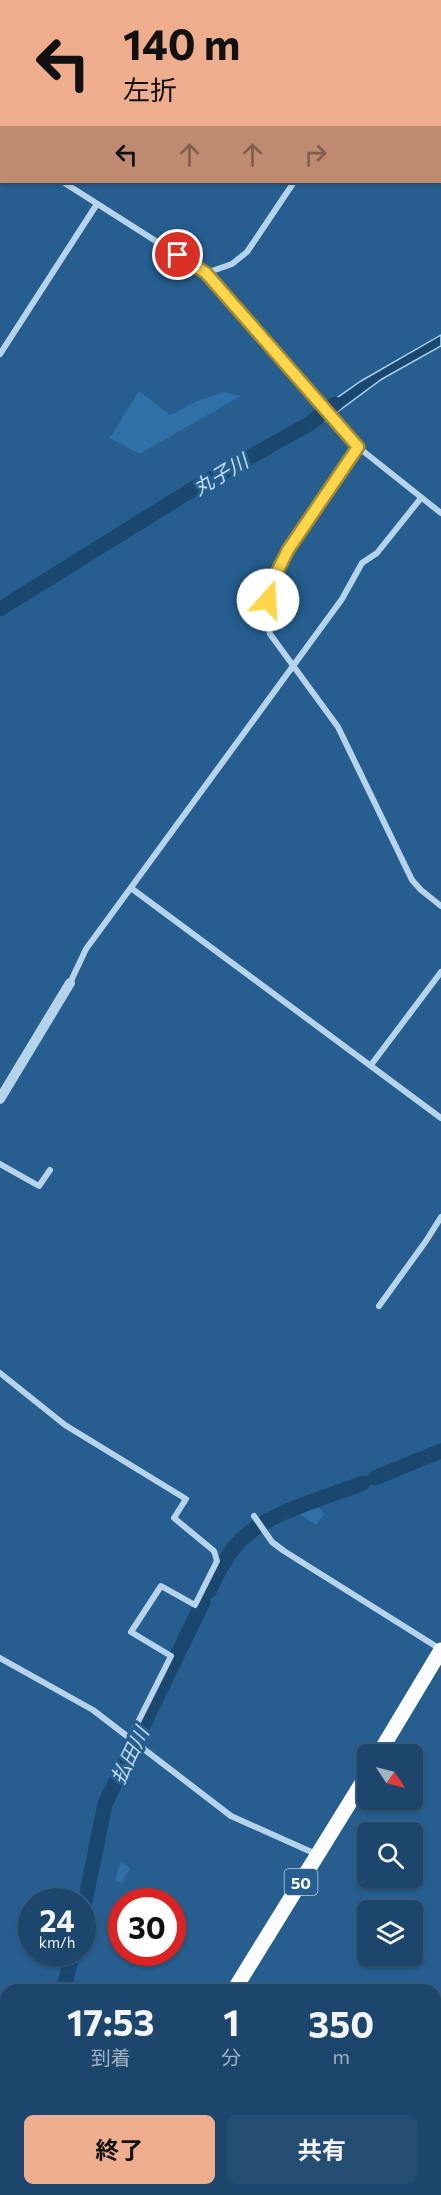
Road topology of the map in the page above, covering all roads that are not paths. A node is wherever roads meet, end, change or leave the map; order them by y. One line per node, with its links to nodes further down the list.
1 (65, 183): 3 (street)
2 (293, 183): 4 (street)
3 (97, 204): 4 (street); 5 (street)
4 (206, 273): 6 (street)
5 (0, 354)
6 (356, 445): 7 (street); 9 (street)
7 (421, 498): 8 (street); 9 (street)
8 (441, 513)
9 (293, 667): 10 (street); 11 (street)
10 (131, 888): 13 (street); 14 (street)
11 (441, 906)
12 (441, 972): 14 (street)
13 (70, 983): 15 (street)
14 (371, 1065): 16 (street)
15 (0, 1099)
16 (441, 1118)
17 (0, 1164): 18 (street)
18 (50, 1170)
19 (441, 1217): 20 (street)
20 (379, 1306)
21 (0, 1373): 25 (street)
22 (254, 1516): 23 (street)
23 (441, 1650): 26 (main road)
24 (0, 1658): 25 (street)
25 (131, 1738): 28 (street)
26 (385, 1744)
27 (357, 1791): 28 (main road, 50)
28 (318, 1855): 29 (main road, 50)
29 (238, 1984)

